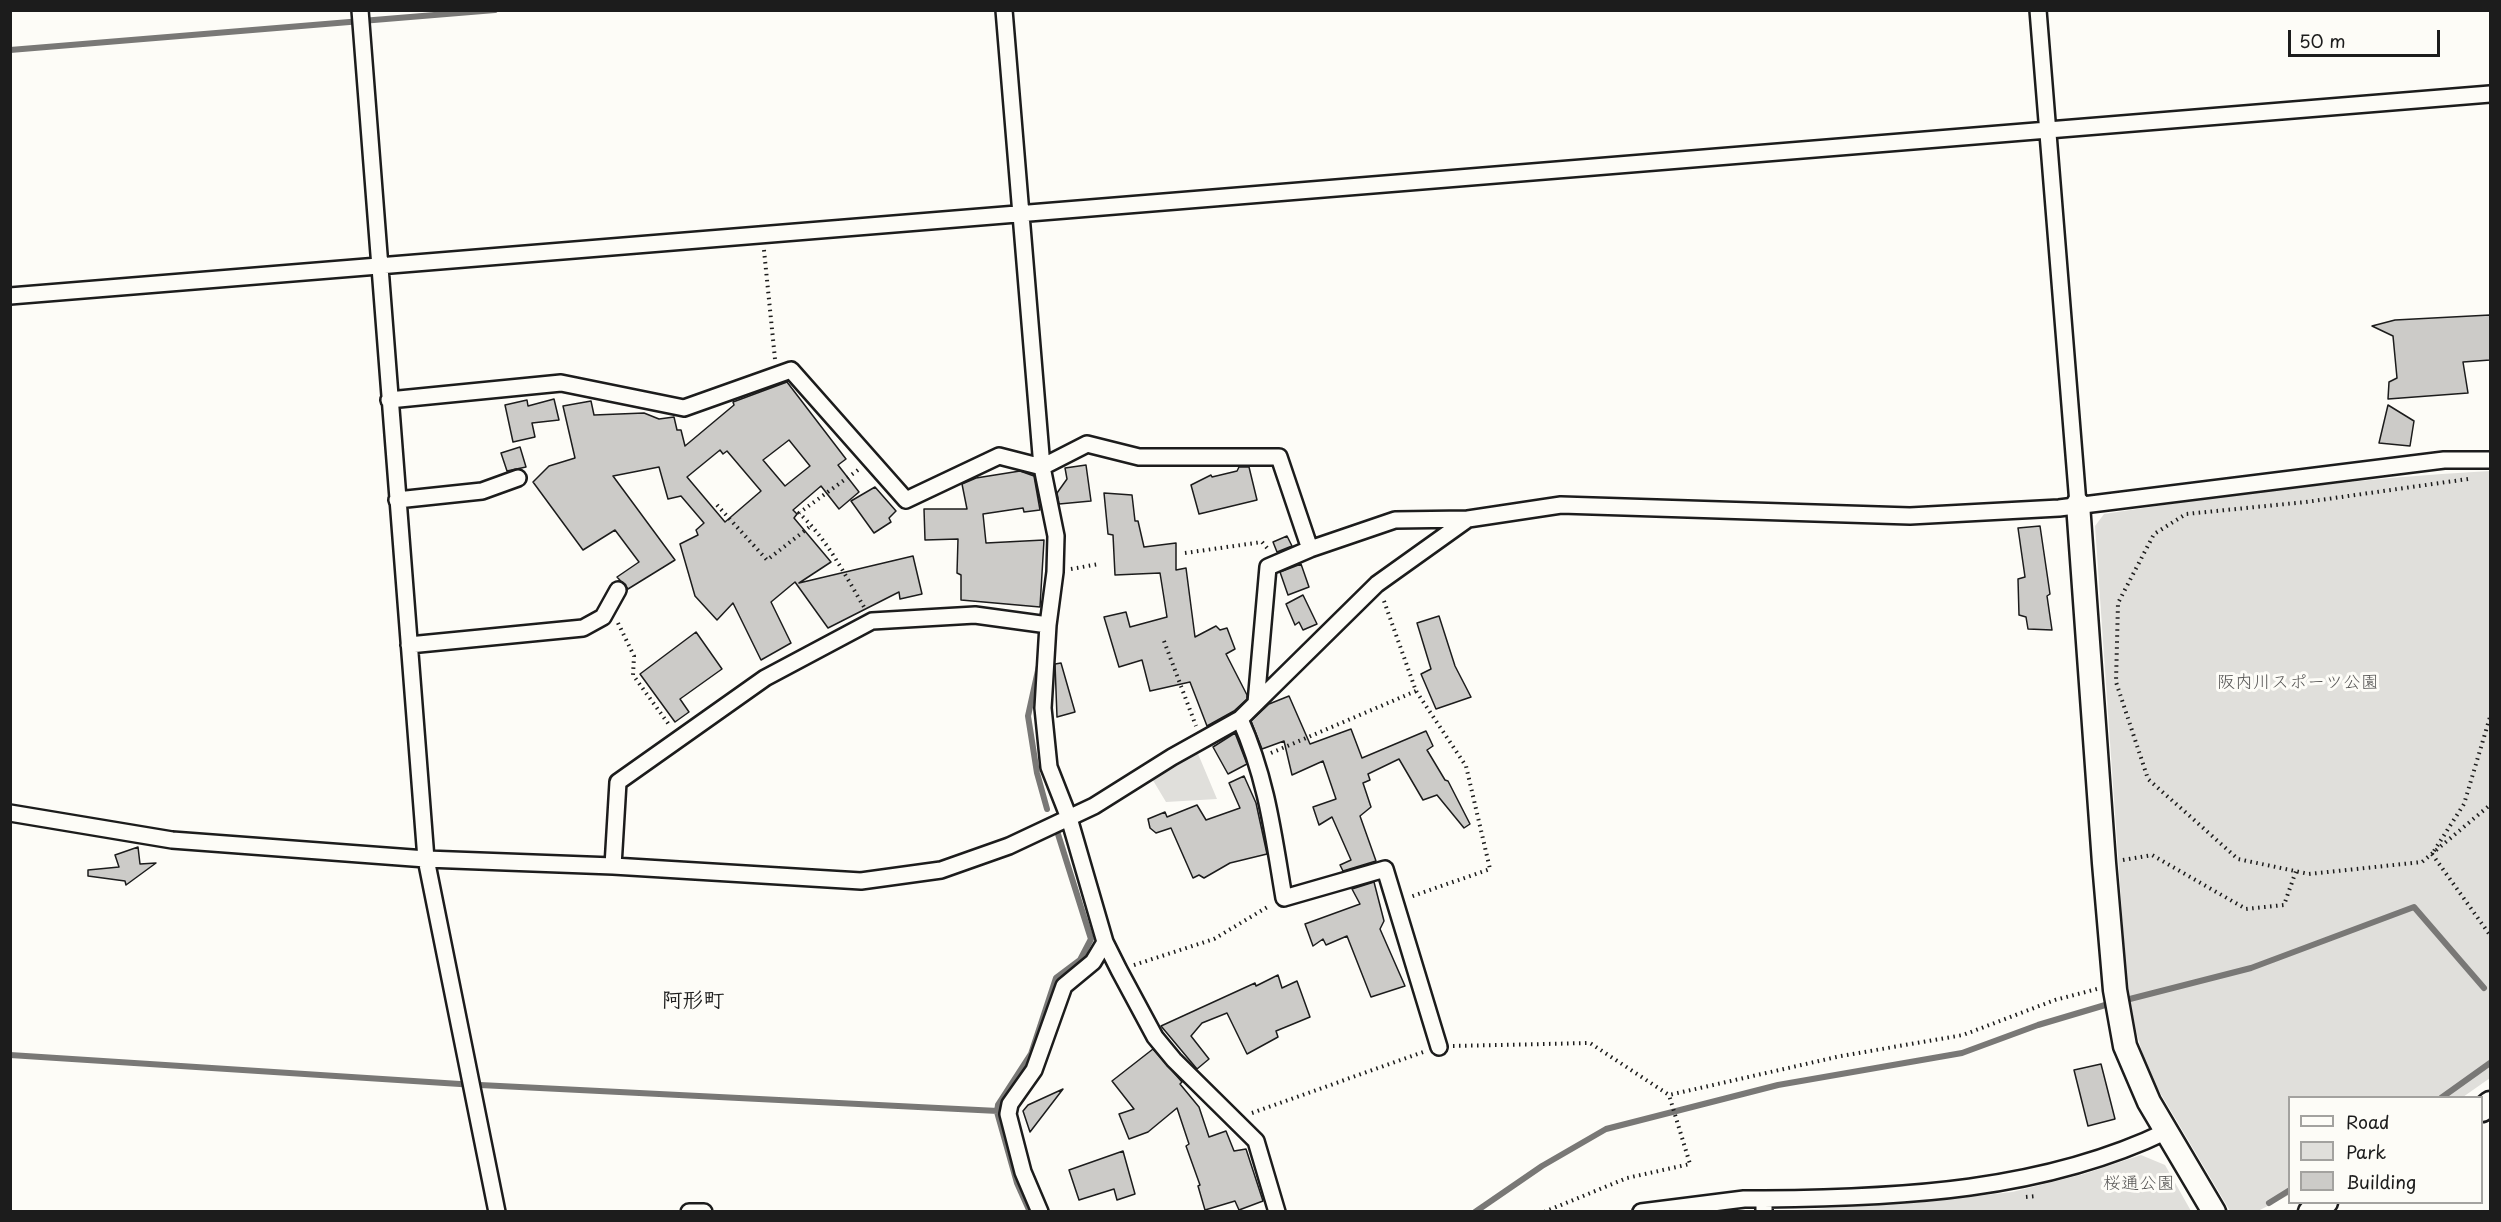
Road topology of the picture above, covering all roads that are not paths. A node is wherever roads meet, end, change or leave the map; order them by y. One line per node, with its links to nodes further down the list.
1 (1004, 10): 6 (street)
2 (2038, 10): 5 (street)
3 (360, 12): 7 (street)
4 (2490, 94): 5 (street)
5 (2048, 129): 6 (street); 14 (street)
6 (1019, 213): 7 (street); 11 (street)
7 (382, 266): 8 (street); 9 (street)
8 (10, 296)
9 (389, 400): 11 (street); 13 (street)
10 (2490, 460): 14 (street)
11 (1042, 467): 16 (street); 18 (street)
12 (518, 478): 13 (street)
13 (398, 500): 19 (street)
14 (2078, 504): 15 (street); 28 (street)
15 (1468, 519): 16 (street); 20 (street)
16 (1310, 549): 20 (street)
17 (618, 590): 19 (street)
18 (1048, 625): 23 (street); 25 (street)
19 (409, 645): 24 (street)
20 (1256, 703): 21 (street)
21 (1240, 719): 23 (street); 27 (street)
22 (10, 813): 24 (street)
23 (1069, 818): 25 (street); 26 (street)
24 (426, 859): 25 (street); 32 (street)
25 (613, 866)
26 (1105, 942): 35 (street); 36 (street)
27 (1438, 1047)
28 (2167, 1131): 30 (street); 37 (street)
29 (2324, 1204): 38 (street)
30 (1764, 1205): 31 (street)
31 (1647, 1211)
32 (497, 1212)
33 (690, 1212): 34 (street)
34 (704, 1212)
35 (1040, 1212)
36 (1277, 1212)
37 (2214, 1212)
38 (2310, 1212)

